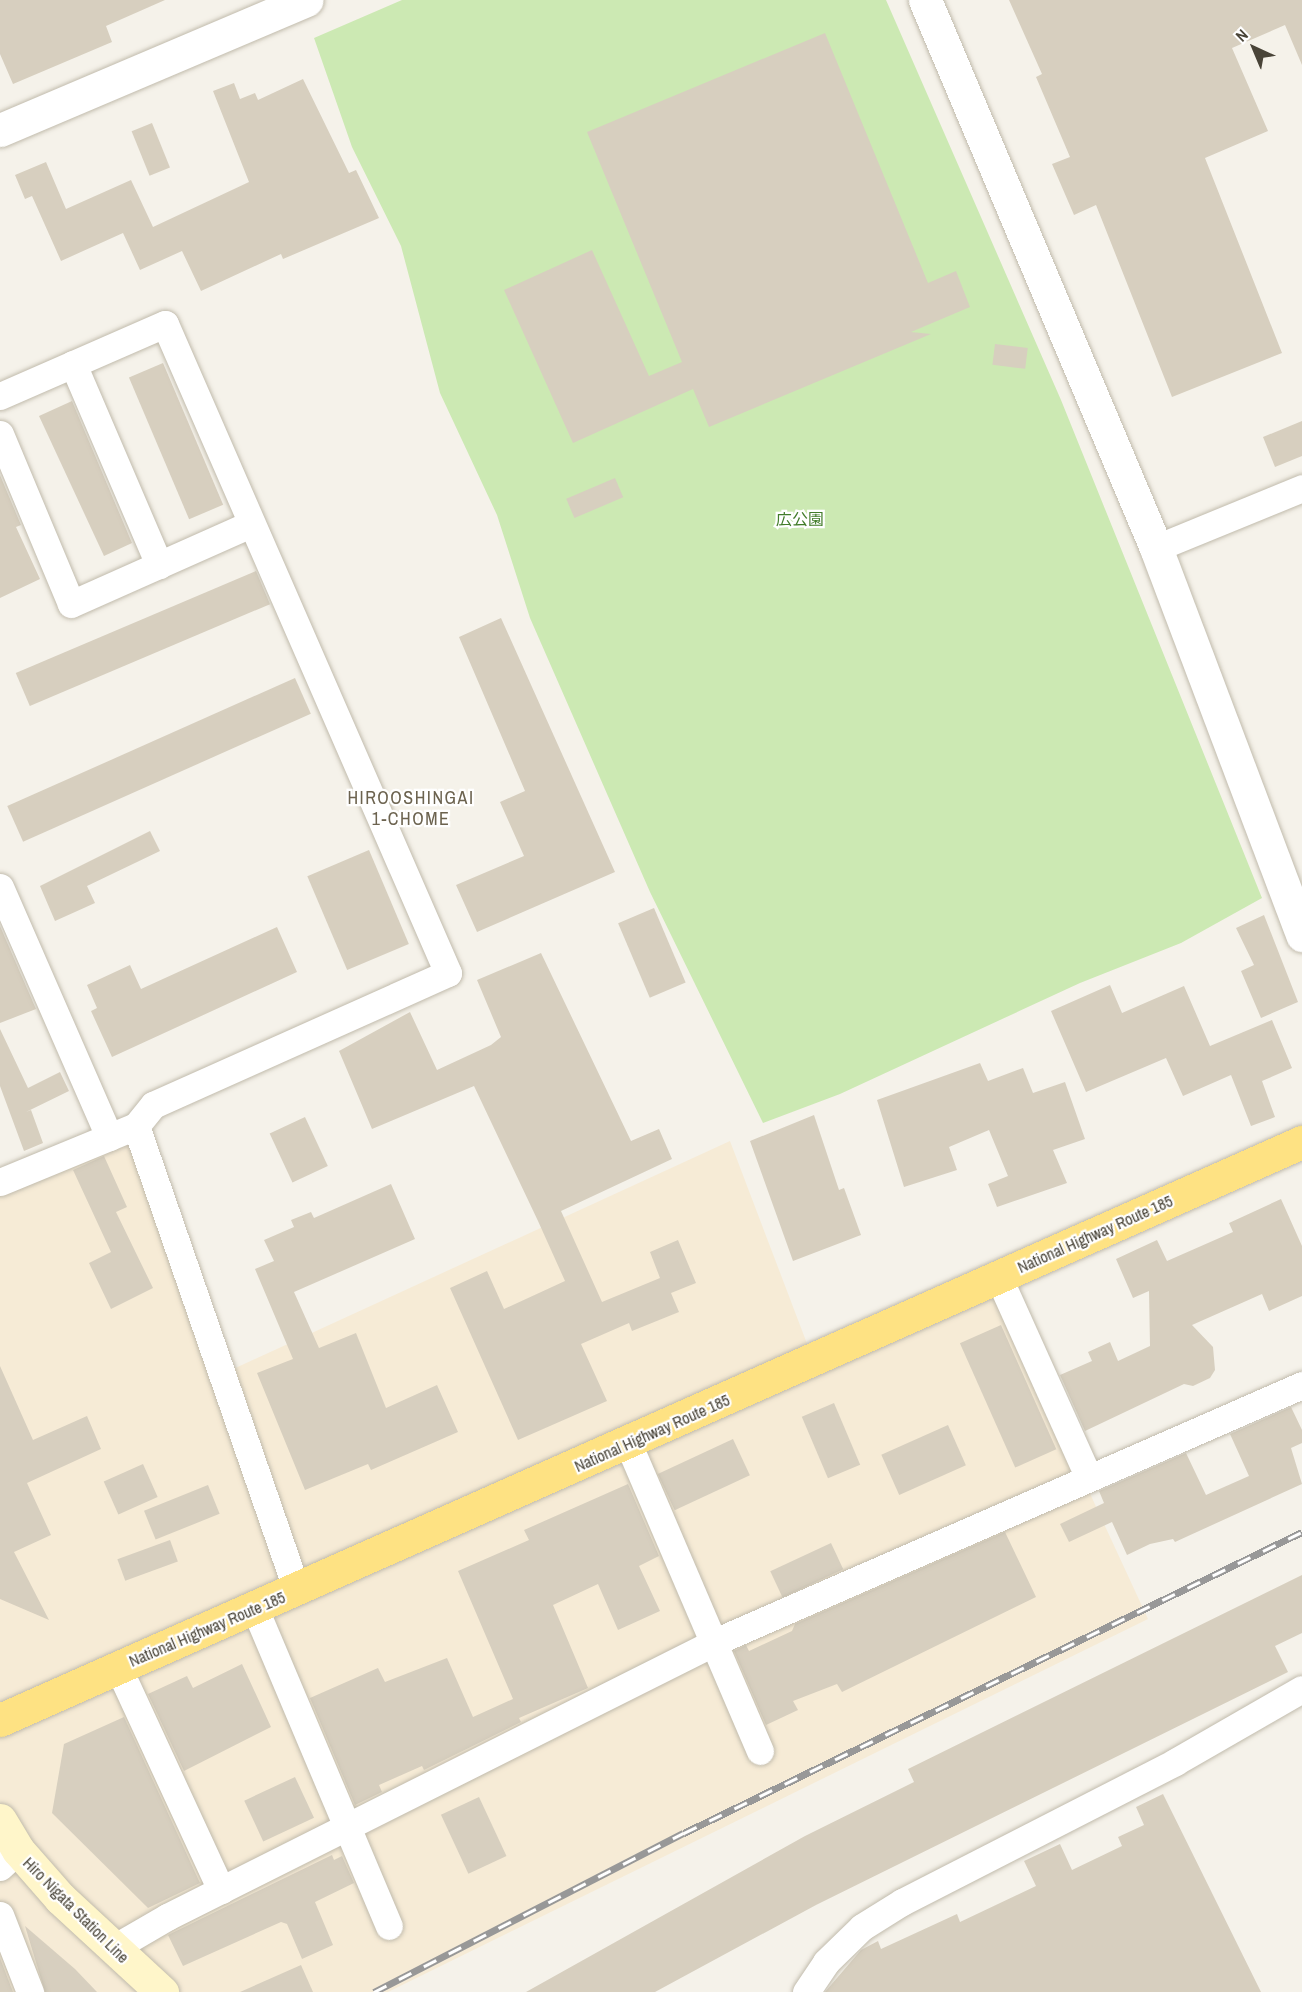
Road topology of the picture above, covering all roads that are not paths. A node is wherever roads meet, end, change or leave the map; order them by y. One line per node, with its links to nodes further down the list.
1 (925, 0): 9 (street)
2 (288, 4): 3 (street)
3 (0, 130)
4 (72, 364): 5 (street); 8 (street); 10 (street)
5 (0, 396)
6 (0, 434): 10 (street)
7 (1302, 488): 9 (street)
8 (251, 524): 10 (street); 13 (street)
9 (1156, 548): 12 (street)
10 (159, 565)
11 (0, 888): 14 (street)
12 (1302, 935)
13 (136, 1126): 14 (street); 21 (street)
14 (110, 1137): 16 (street)
15 (1302, 1142): 17 (highway, National Highway Route 185)
16 (0, 1182)
17 (999, 1278): 19 (highway, National Highway Route 185); 20 (street)
18 (1302, 1385): 20 (street)
19 (628, 1443): 21 (highway, National Highway Route 185); 23 (street)
20 (1089, 1478): 23 (street)
21 (297, 1591): 22 (highway, National Highway Route 185)
22 (255, 1609): 24 (highway, National Highway Route 185); 29 (street)
23 (714, 1643): 27 (street); 29 (street)
24 (118, 1666): 26 (highway, National Highway Route 185); 31 (street)
25 (1302, 1689): 37 (street)
26 (0, 1720)
27 (760, 1751)
28 (0, 1820): 30 (main road, Hiro Nigata Station Line)
29 (347, 1827): 31 (street); 33 (street)
30 (9, 1858): 34 (main road, Hiro Nigata Station Line)
31 (221, 1890): 34 (street)
32 (0, 1915): 35 (street)
33 (389, 1926)
34 (112, 1949): 36 (main road, Hiro Nigata Station Line)
35 (30, 1992)
36 (162, 1992)
37 (806, 1992)

